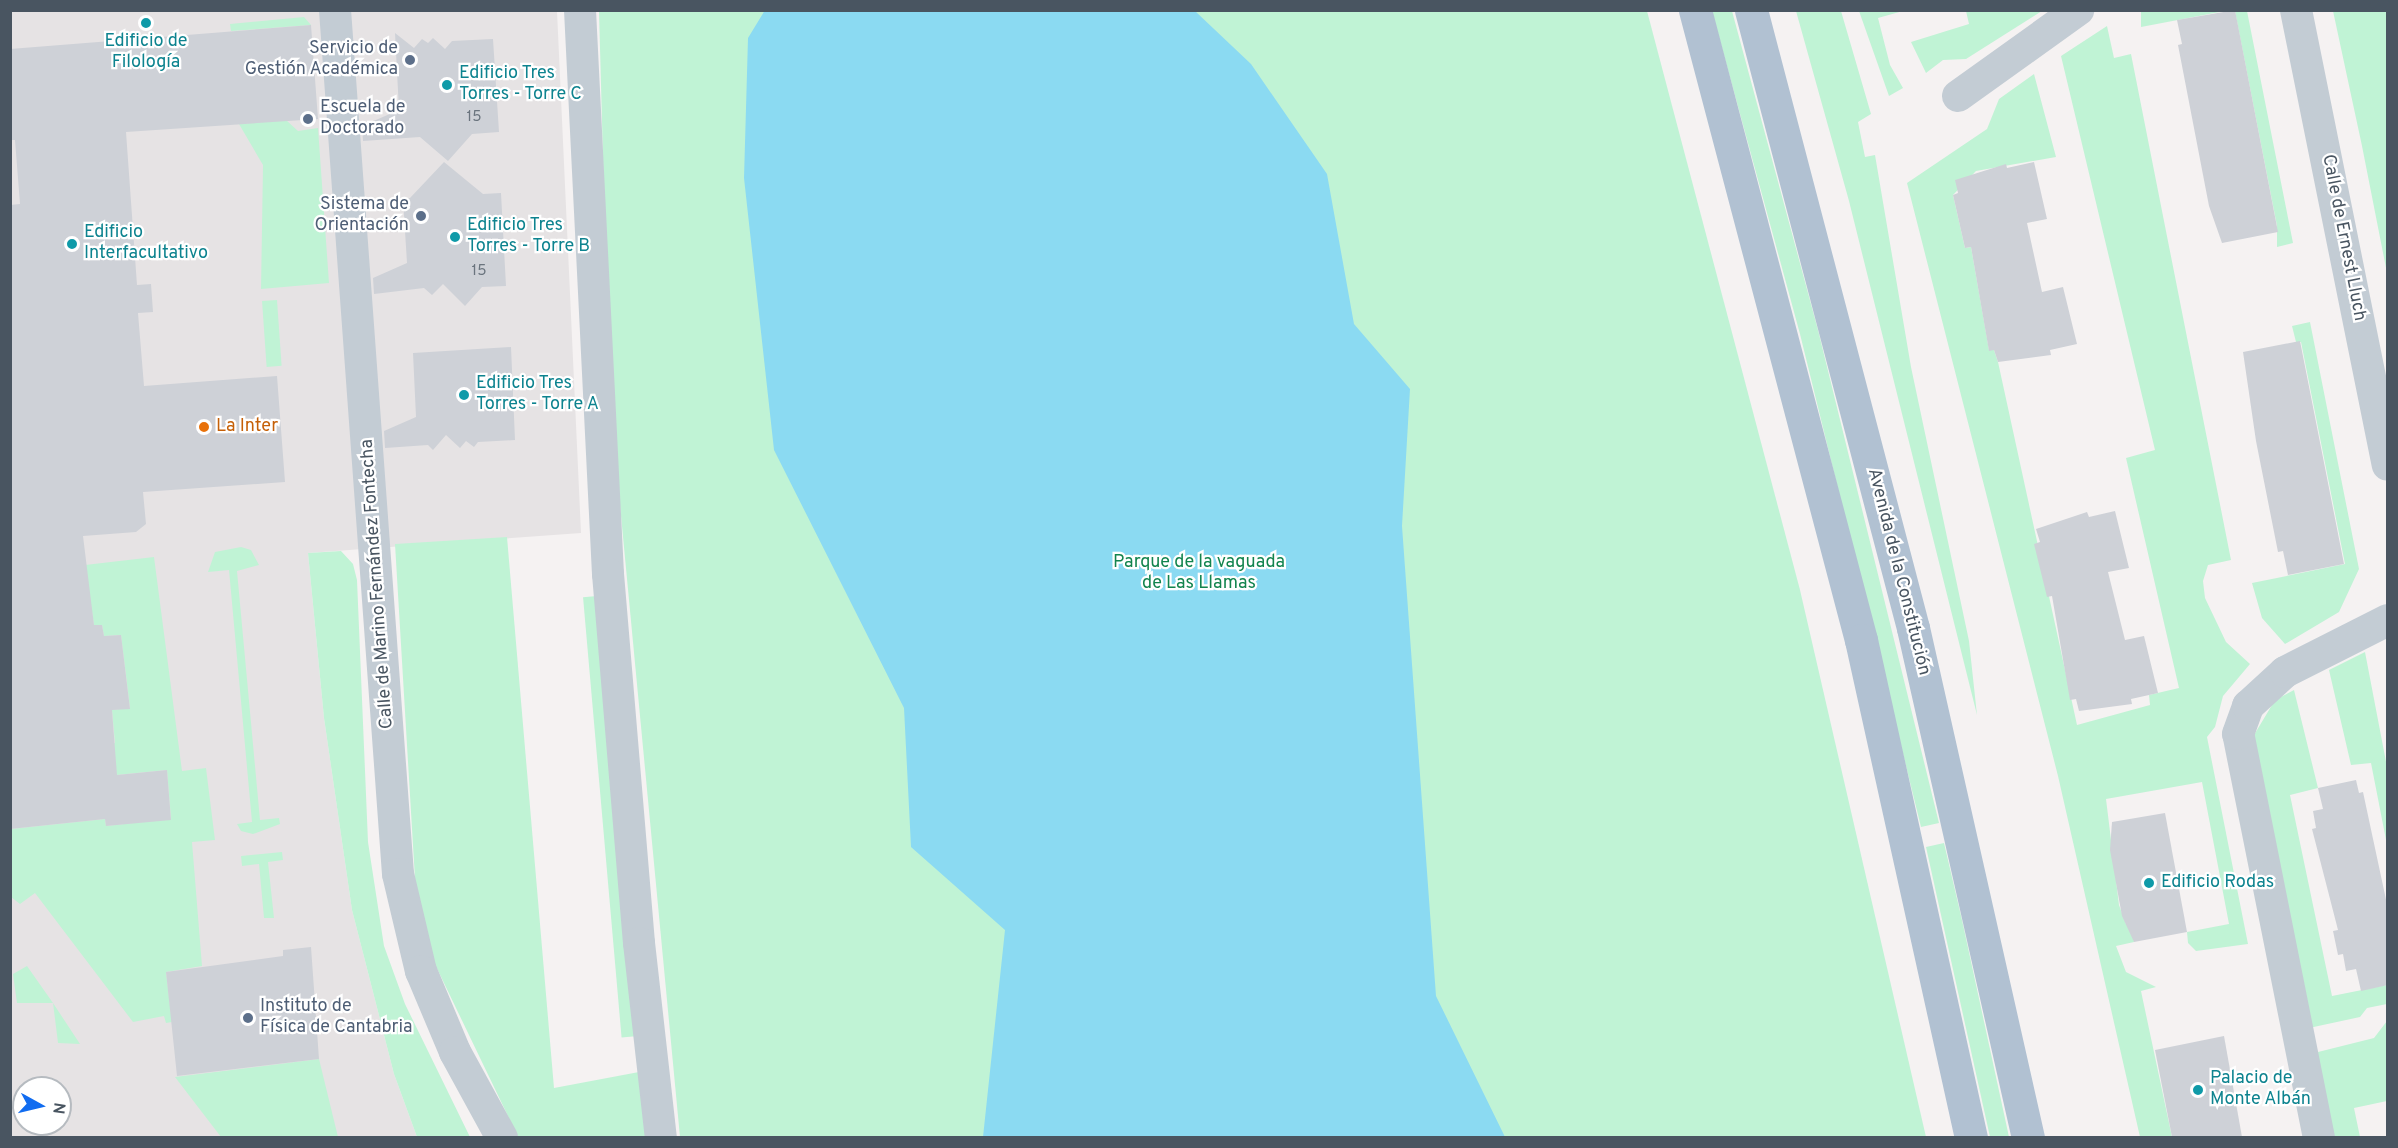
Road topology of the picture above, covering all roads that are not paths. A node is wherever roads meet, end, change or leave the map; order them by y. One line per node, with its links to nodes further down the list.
1 (335, 10): 10 (street, Calle de Marino Fernández Fontecha)
2 (580, 10): 11 (street)
3 (1695, 10): 12 (main road)
4 (1751, 10): 13 (main road, Avenida de la Constitución)
5 (2078, 10): 7 (street)
6 (2296, 10): 8 (street, Calle de Ernest Lluch)
7 (1958, 96)
8 (2388, 465)
9 (2388, 620): 14 (street)
10 (502, 1137)
11 (661, 1137)
12 (1971, 1137)
13 (2028, 1137)
14 (2319, 1137)

